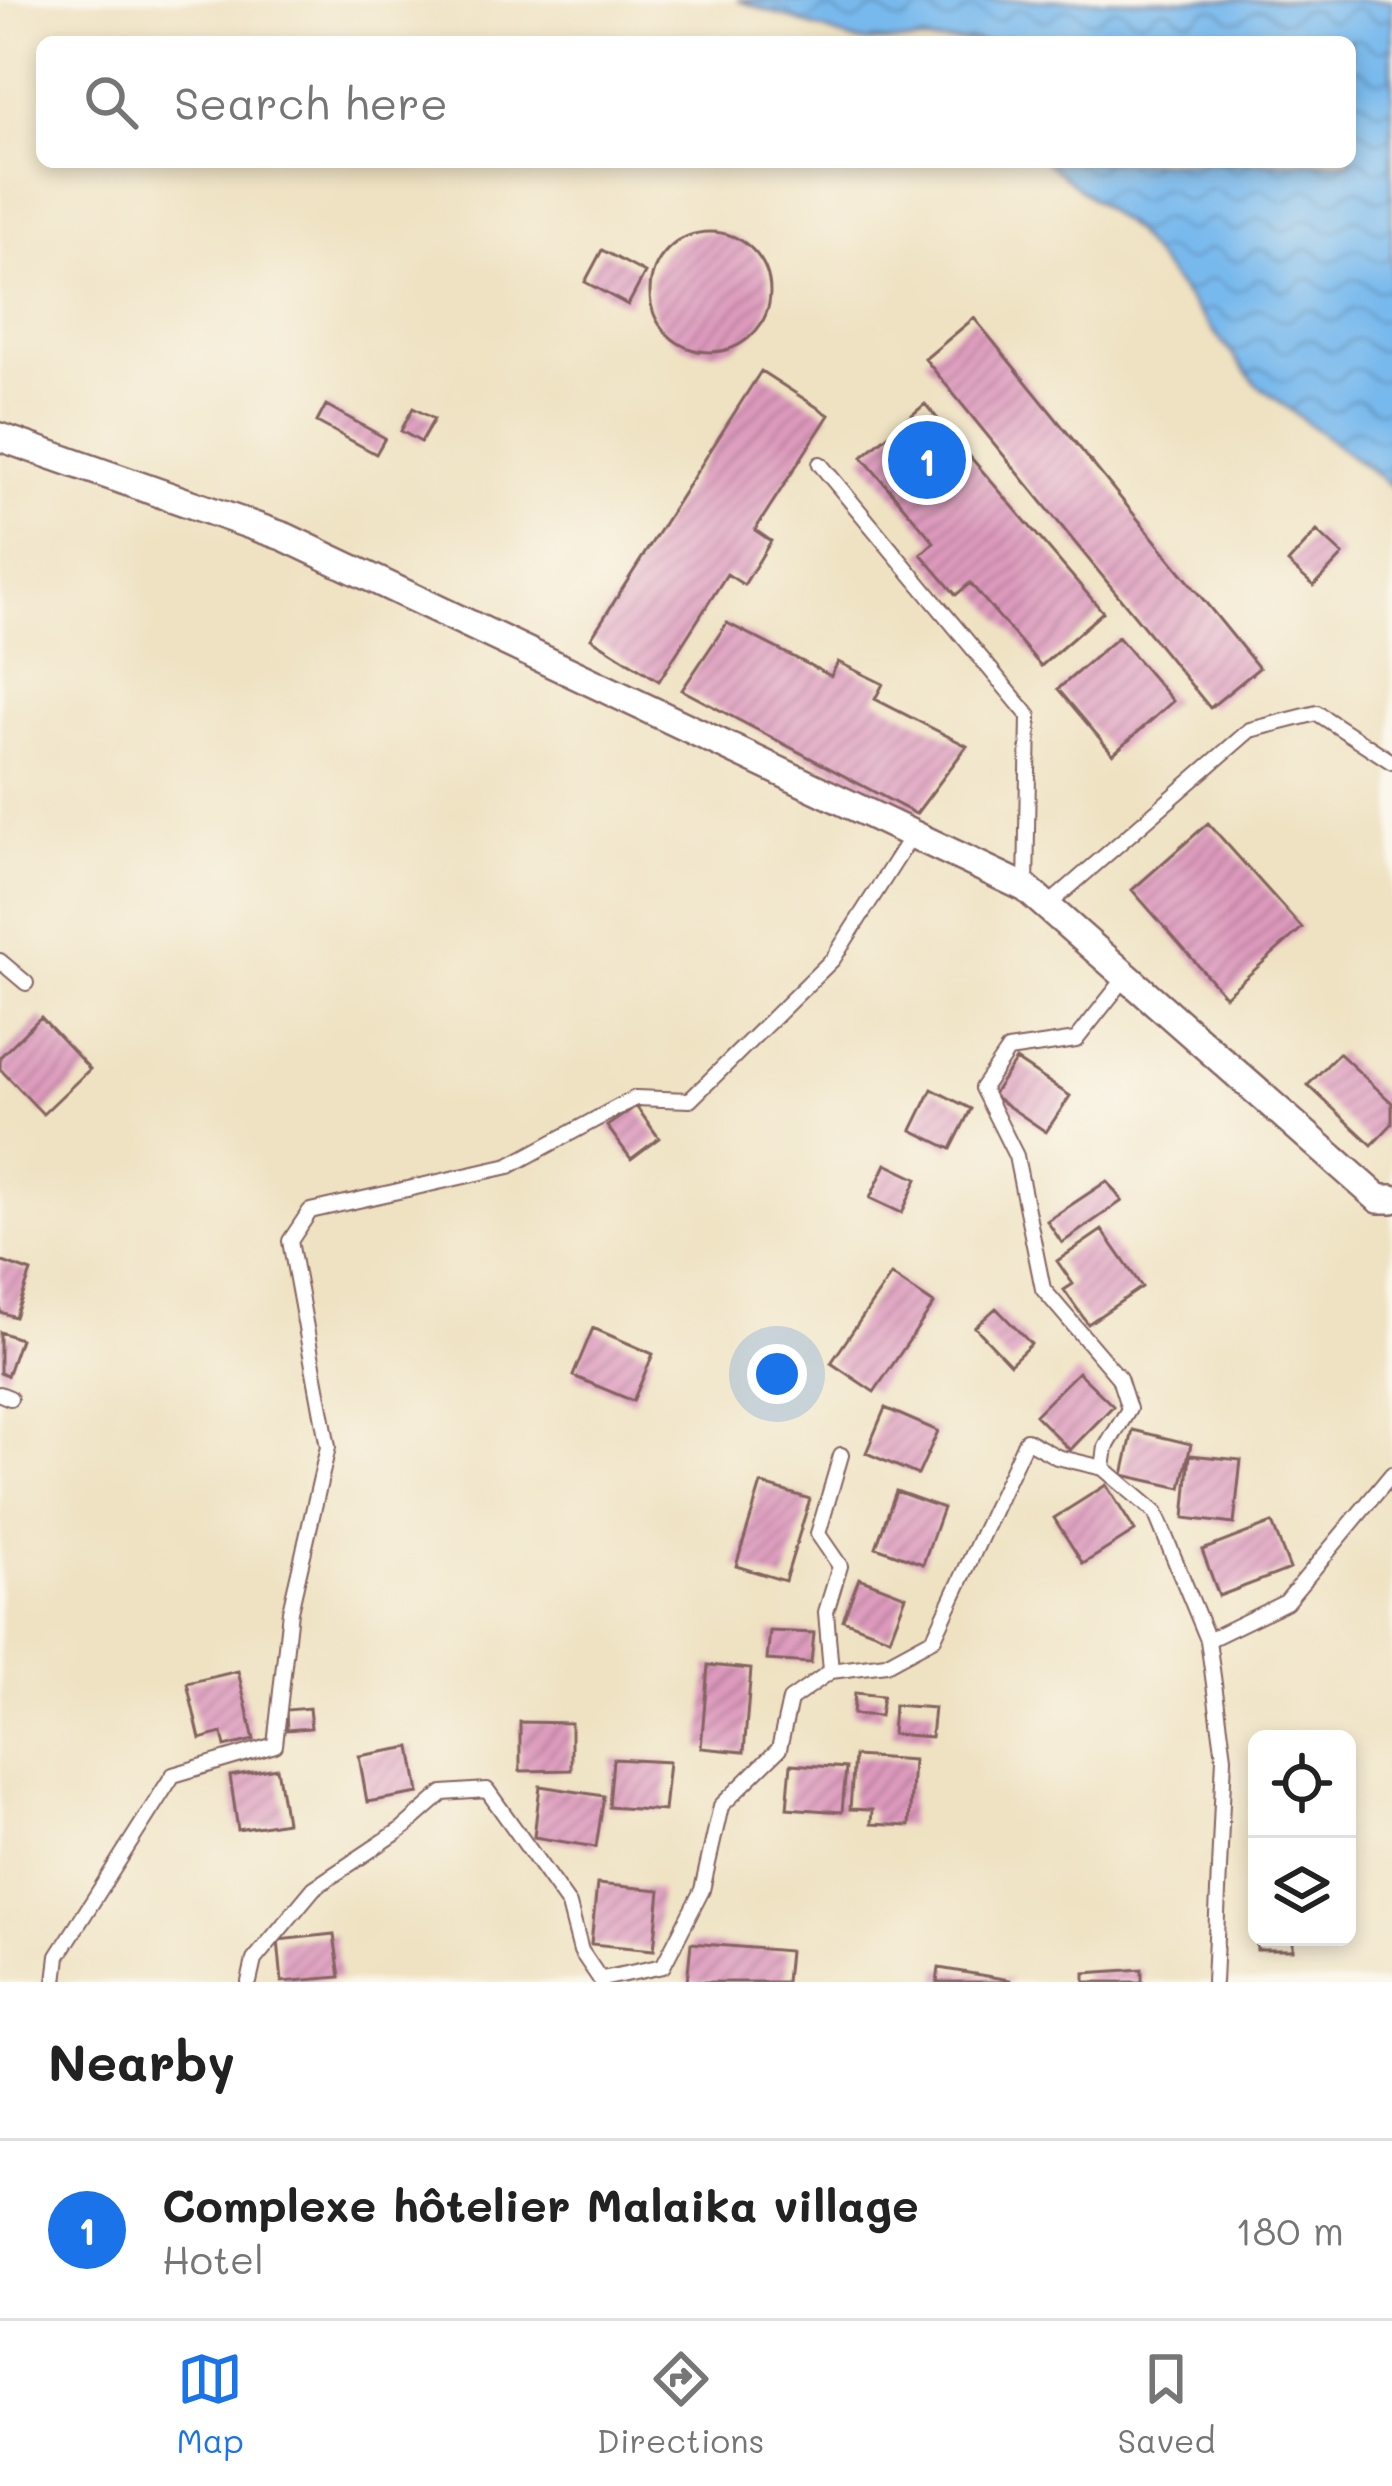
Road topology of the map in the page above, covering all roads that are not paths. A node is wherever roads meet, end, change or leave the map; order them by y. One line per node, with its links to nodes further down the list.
1 (0, 437): 4 (street)
2 (820, 464): 5 (lane)
3 (1392, 762): 5 (lane)
4 (912, 835): 5 (street); 16 (lane)
5 (1036, 898): 7 (street)
6 (0, 961): 8 (lane)
7 (1125, 978): 9 (street); 11 (lane)
8 (26, 983)
9 (1392, 1198)
10 (841, 1455): 14 (lane)
11 (1103, 1468): 13 (lane); 14 (lane)
12 (1392, 1474): 13 (lane)
13 (1208, 1640): 18 (lane)
14 (832, 1670): 15 (lane)
15 (602, 1980): 17 (lane)
16 (55, 1982)
17 (249, 1982)
18 (1214, 1982)

